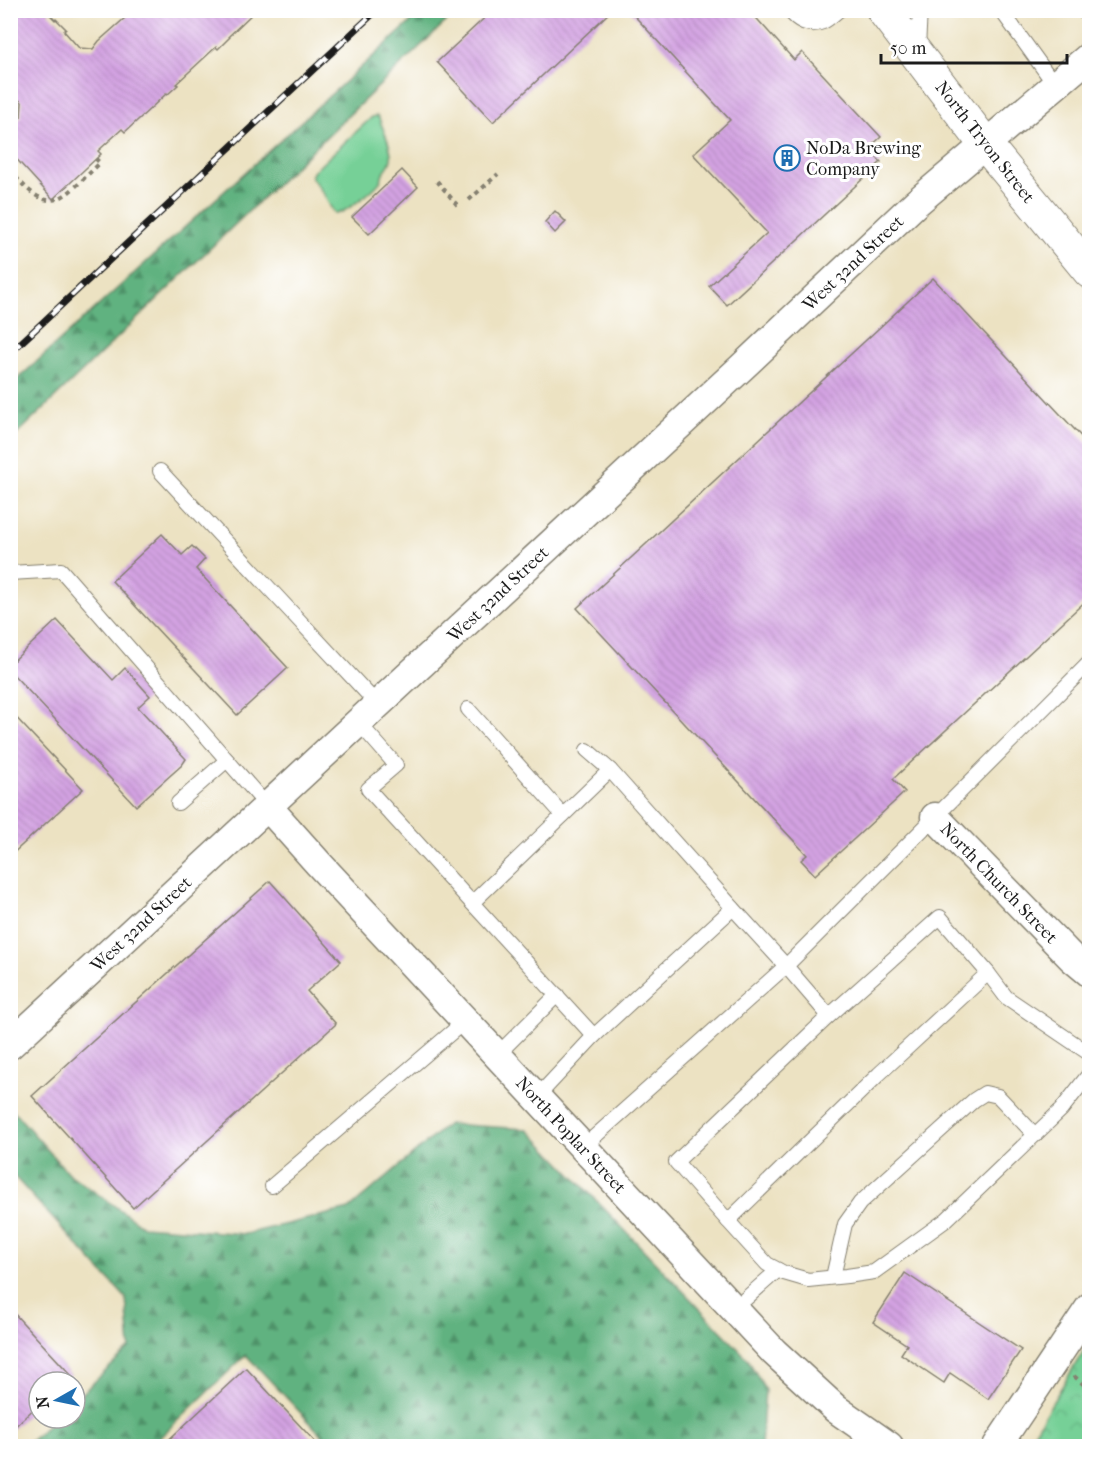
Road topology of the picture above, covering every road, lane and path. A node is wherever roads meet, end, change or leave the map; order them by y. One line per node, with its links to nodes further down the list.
1 (789, 10): 2 (lane)
2 (839, 10)
3 (883, 10): 8 (main road, North Tryon Street)
4 (920, 10): 8 (lane)
5 (1001, 10): 10 (lane)
6 (1083, 10): 7 (lane)
7 (1089, 19)
8 (917, 55): 11 (main road, North Tryon Street)
9 (1089, 56): 10 (street, West 32nd Street)
10 (1055, 85): 11 (street, West 32nd Street)
11 (985, 144): 18 (main road, North Tryon Street); 23 (street, West 32nd Street)
12 (96, 159): 13 (path)
13 (10, 170)
14 (498, 174): 16 (path)
15 (437, 181): 17 (path)
16 (469, 200)
17 (458, 206)
18 (1089, 272)
19 (160, 471): 23 (lane)
20 (10, 573): 25 (lane)
21 (1089, 663): 30 (lane)
22 (468, 709): 29 (lane)
23 (368, 714): 28 (street, West 32nd Street); 31 (lane)
24 (587, 750): 26 (lane)
25 (227, 760): 27 (lane); 28 (lane)
26 (610, 770): 29 (lane); 32 (lane)
27 (178, 803)
28 (268, 807): 38 (street, North Poplar Street); 40 (street, West 32nd Street)
29 (563, 815): 31 (lane)
30 (935, 817): 33 (lane); 35 (street, North Church Street)
31 (472, 903): 36 (lane)
32 (732, 908): 33 (lane); 39 (lane)
33 (786, 966): 37 (lane); 46 (lane)
34 (988, 973): 37 (lane); 41 (lane); 48 (lane)
35 (1089, 974)
36 (557, 995): 39 (lane); 42 (lane)
37 (829, 1016): 48 (lane)
38 (465, 1021): 42 (street, North Poplar Street); 47 (lane)
39 (594, 1036): 44 (lane)
40 (10, 1045)
41 (1089, 1054)
42 (497, 1055): 44 (street, North Poplar Street)
43 (1089, 1073): 45 (lane)
44 (537, 1097): 46 (street, North Poplar Street)
45 (1035, 1135): 50 (lane); 50 (lane)
46 (583, 1148): 52 (street, North Poplar Street)
47 (272, 1186)
48 (728, 1221): 49 (lane)
49 (778, 1270): 50 (lane); 52 (lane)
50 (833, 1277)
51 (1089, 1306): 54 (street)
52 (734, 1309): 53 (street, North Poplar Street)
53 (889, 1446)
54 (997, 1446)

